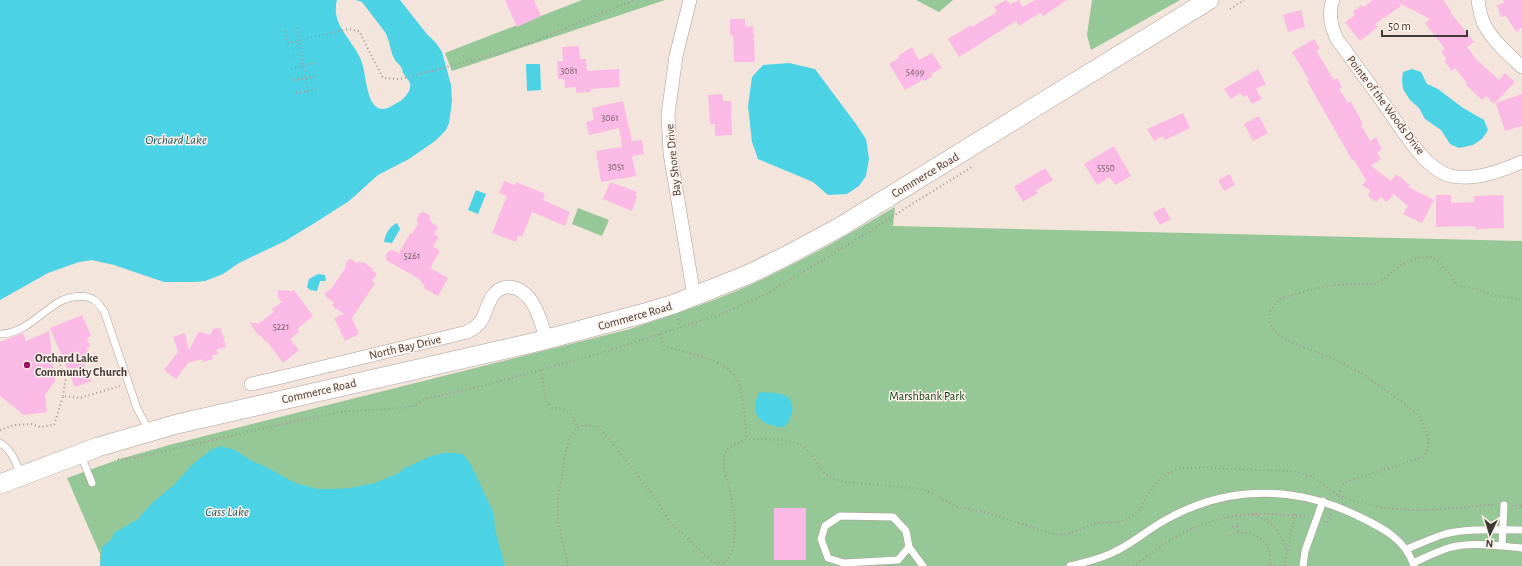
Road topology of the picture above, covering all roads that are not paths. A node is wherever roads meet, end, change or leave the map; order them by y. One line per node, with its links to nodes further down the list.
1 (690, 0): 7 (street, Bay Shore Drive)
2 (1209, 0): 7 (main road, Commerce Road)
3 (1333, 0): 6 (street, Pointe of the Woods Drive)
4 (1478, 0): 5 (street)
5 (1522, 67)
6 (1522, 162)
7 (694, 296): 9 (main road, Commerce Road)
8 (0, 334): 11 (lane)
9 (541, 340): 10 (street, North Bay Drive); 11 (main road, Commerce Road)
10 (251, 384)
11 (149, 432): 13 (main road, Commerce Road)
12 (0, 443): 14 (lane)
13 (80, 453): 14 (main road, Commerce Road); 15 (lane)
14 (21, 475): 16 (main road, Commerce Road)
15 (92, 483)
16 (0, 484)
17 (1323, 502): 24 (lane); 27 (lane); 28 (lane)
18 (1504, 505): 19 (lane)
19 (1503, 530): 20 (lane); 21 (lane); 24 (lane)
20 (1522, 530)
21 (1502, 546): 23 (lane); 25 (lane)
22 (909, 547): 22 (lane); 26 (lane)
23 (1522, 548)
24 (1407, 549): 25 (lane)
25 (1414, 565)
26 (923, 566)
27 (1070, 566)
28 (1303, 566)

